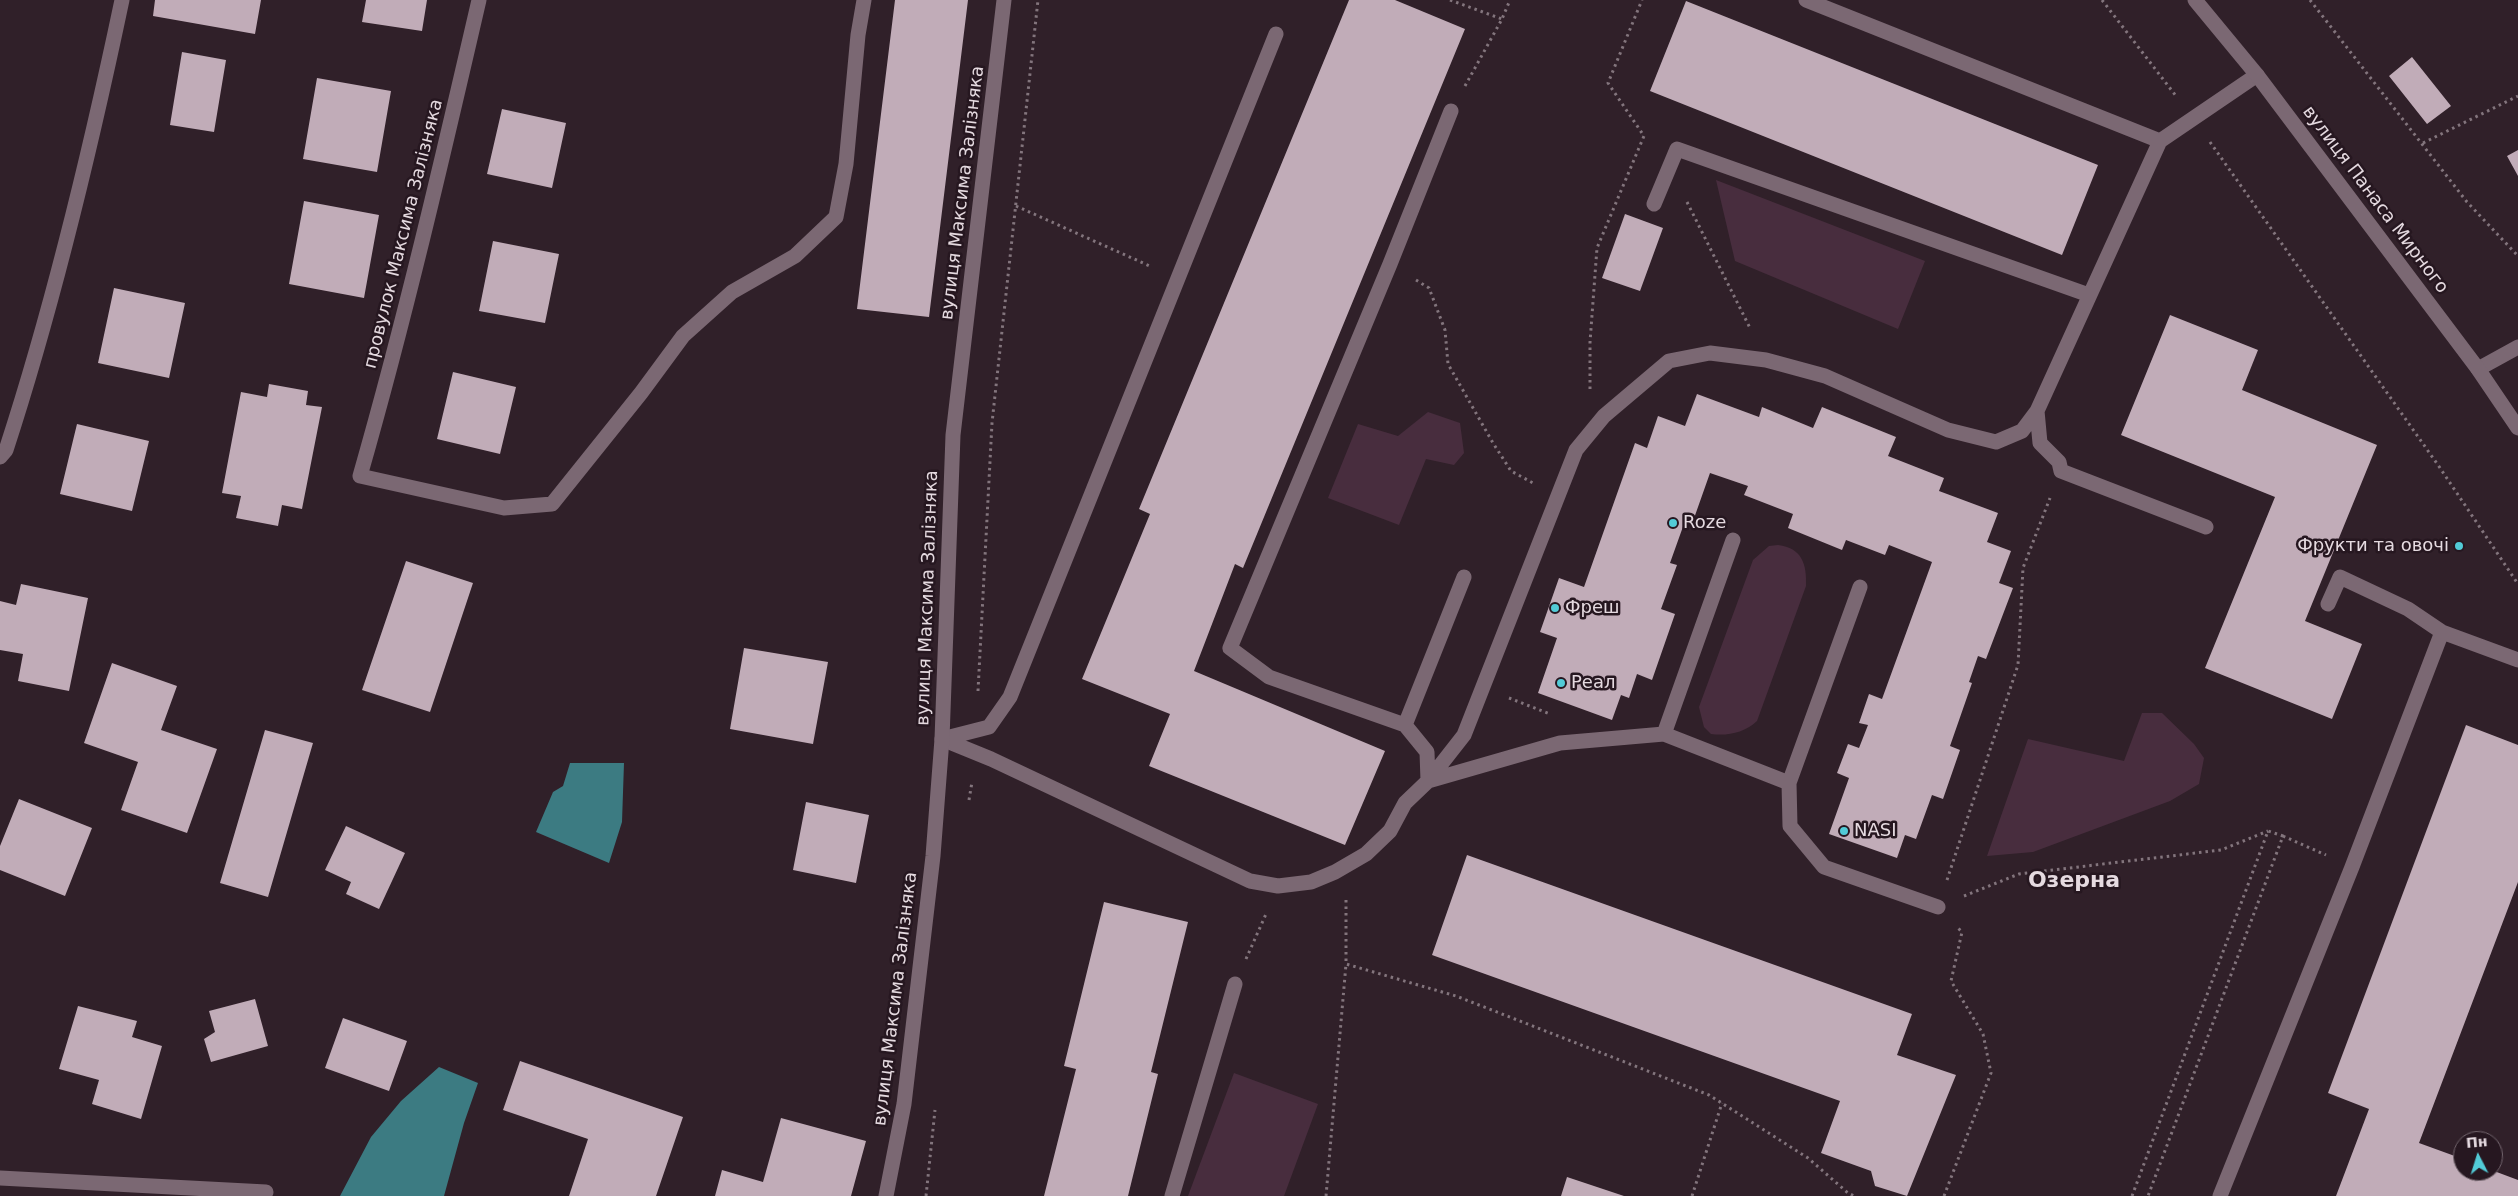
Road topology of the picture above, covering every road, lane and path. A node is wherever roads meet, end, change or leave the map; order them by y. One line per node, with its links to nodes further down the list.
1 (122, 0): 35 (street)
2 (479, 0): 3 (street, провулок Максима Залізняка)
3 (864, 0)
4 (1004, 0): 51 (street, вулиця Максима Залізняка)
5 (1038, 0): 24 (path)
6 (1450, 0): 13 (path)
7 (1510, 0): 13 (path)
8 (1642, 0): 19 (path)
9 (1806, 0): 20 (street)
10 (2102, 0): 18 (path)
11 (2195, 0): 15 (street, вулиця Панаса Мирного)
12 (2310, 0): 21 (path)
13 (1502, 20): 17 (path)
14 (1276, 34): 27 (street)
15 (2257, 75): 18 (street); 31 (street, вулиця Панаса Мирного)
16 (2518, 96): 21 (path)
17 (1451, 111): 26 (street)
18 (2193, 118): 20 (street); 41 (path)
19 (1644, 136): 22 (path); 32 (path)
20 (2160, 141): 28 (street)
21 (2423, 143): 25 (path)
22 (1668, 172): 23 (street); 28 (street); 30 (path)
23 (1654, 204)
24 (1016, 206): 27 (path); 49 (path)
25 (2518, 256)
26 (1390, 264): 37 (path); 48 (street)
27 (1178, 278): 49 (street)
28 (2089, 295): 33 (street)
29 (2518, 347): 31 (street)
30 (1766, 360): 33 (street); 37 (street)
31 (2478, 369): 34 (street, вулиця Панаса Мирного)
32 (1590, 397)
33 (2038, 411): 36 (street)
34 (2518, 428)
35 (0, 457)
36 (2061, 471): 38 (street); 59 (path)
37 (1558, 496): 46 (street)
38 (2206, 527)
39 (1733, 540): 50 (street)
40 (1464, 577): 48 (street)
41 (2518, 584)
42 (1860, 587): 53 (street)
43 (2328, 604): 44 (street)
44 (2442, 632): 45 (street); 57 (street)
45 (2518, 660)
46 (1482, 688): 47 (path); 52 (street)
47 (1556, 716)
48 (1405, 725): 52 (street)
49 (976, 731): 51 (street)
50 (1664, 734): 52 (street); 53 (street)
51 (942, 739): 58 (street); 65 (street, вулиця Максима Залізняка)
52 (1428, 781): 56 (street)
53 (1789, 783): 59 (street)
54 (2268, 831): 55 (path); 59 (path); 71 (path)
55 (2284, 836): 57 (path); 72 (path)
56 (1345, 866): 58 (street); 60 (path)
57 (2352, 867): 73 (street)
58 (1278, 886): 61 (path)
59 (1938, 907): 70 (path)
60 (1346, 964): 62 (path); 67 (path)
61 (1235, 984): 66 (street)
62 (1722, 1103): 68 (path); 69 (path)
63 (0, 1178): 64 (street)
64 (266, 1192)
65 (886, 1196)
66 (1172, 1196)
67 (1326, 1196)
68 (1692, 1196)
69 (1854, 1196)
70 (1944, 1196)
71 (2132, 1196)
72 (2148, 1196)
73 (2220, 1196)

